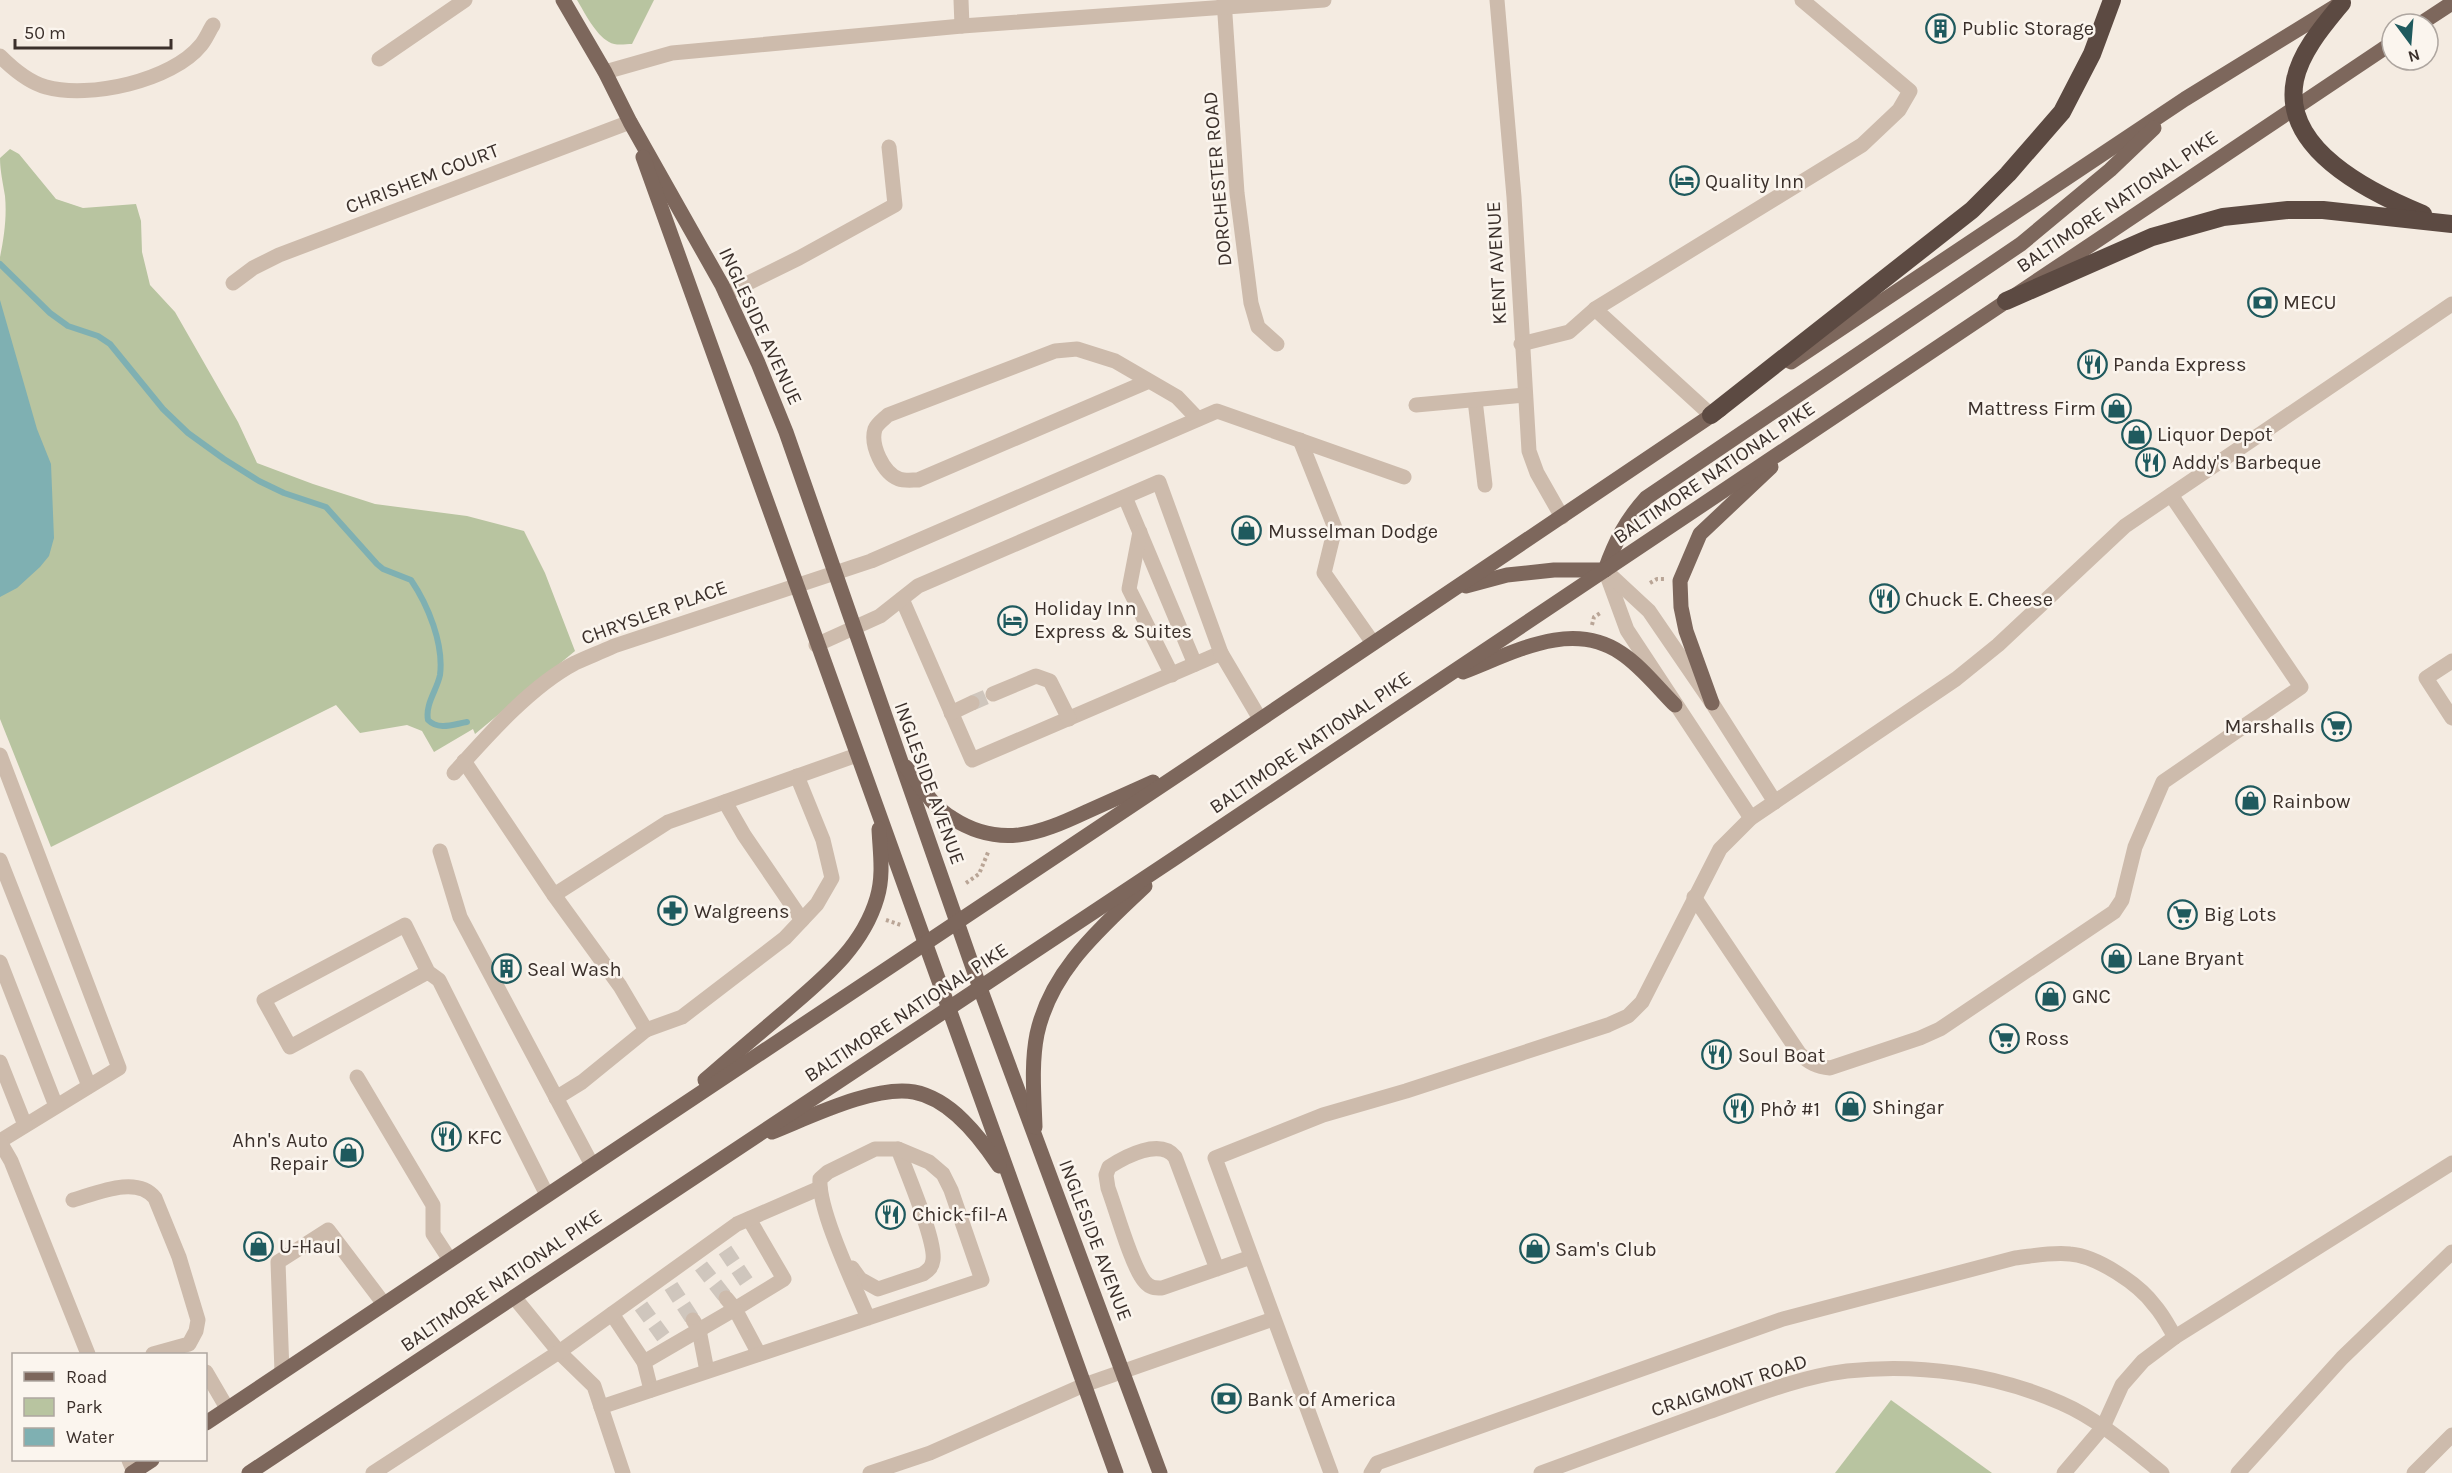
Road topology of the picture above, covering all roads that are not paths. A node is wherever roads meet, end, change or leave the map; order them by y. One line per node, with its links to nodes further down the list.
1 (465, 0): 16 (street)
2 (562, 0): 17 (main road, INGLESIDE AVENUE)
3 (961, 0): 13 (street)
4 (1324, 0): 9 (street)
5 (1497, 0): 29 (street, KENT AVENUE)
6 (1802, 0): 27 (street)
7 (2112, 0): 34 (highway)
8 (2344, 1): 18 (main road); 19 (highway)
9 (1224, 3): 13 (street); 28 (street, DORCHESTER ROAD)
10 (2452, 3): 11 (main road)
11 (2438, 12)
12 (213, 25): 15 (street)
13 (962, 26): 17 (street)
14 (2380, 51): 19 (main road, BALTIMORE NATIONAL PIKE)
15 (0, 56)
16 (379, 59)
17 (605, 72): 20 (main road, INGLESIDE AVENUE)
18 (2185, 99): 34 (main road); 44 (main road)
19 (2294, 108): 22 (highway); 25 (main road, BALTIMORE NATIONAL PIKE)
20 (630, 122): 23 (street, CHRISHEM COURT); 24 (main road, INGLESIDE AVENUE); 46 (main road, INGLESIDE AVENUE)
21 (889, 147): 24 (street)
22 (2450, 224): 25 (highway)
23 (233, 283)
24 (726, 294): 45 (main road, INGLESIDE AVENUE)
25 (2006, 301): 36 (main road, BALTIMORE NATIONAL PIKE)
26 (2452, 304): 40 (street)
27 (1595, 309): 29 (street); 34 (street)
28 (1277, 344)
29 (1521, 344): 31 (street, KENT AVENUE)
30 (1149, 381): 30 (street); 35 (street)
31 (1525, 395): 32 (street); 42 (street, KENT AVENUE)
32 (1475, 400): 33 (street); 39 (street)
33 (1416, 405)
34 (1711, 415): 42 (main road)
35 (1198, 419): 37 (street, CHRYSLER PLACE); 45 (street, CHRYSLER PLACE)
36 (1802, 437): 44 (main road, BALTIMORE NATIONAL PIKE); 59 (main road)
37 (1300, 440): 38 (street, CHRYSLER PLACE); 50 (street)
38 (1404, 477)
39 (1485, 485)
40 (2171, 495): 71 (street); 78 (street)
41 (1125, 497): 43 (street); 48 (street); 52 (street)
42 (1562, 517): 47 (main road)
43 (1140, 532): 54 (street); 55 (street)
44 (1605, 570): 47 (main road); 56 (main road, BALTIMORE NATIONAL PIKE); 59 (street); 60 (street)
45 (834, 572): 46 (street, CHRYSLER PLACE); 49 (main road, INGLESIDE AVENUE)
46 (796, 585): 51 (main road, INGLESIDE AVENUE); 77 (street, CHRYSLER PLACE)
47 (1454, 589): 50 (main road)
48 (902, 599): 49 (street); 61 (street)
49 (853, 629): 51 (street); 65 (main road, INGLESIDE AVENUE)
50 (1374, 643): 64 (main road)
51 (816, 645): 66 (main road, INGLESIDE AVENUE)
52 (1221, 653): 54 (street); 64 (street)
53 (2452, 661): 62 (street)
54 (1196, 664): 55 (street)
55 (1172, 675): 63 (street)
56 (1435, 683): 60 (main road); 75 (main road, BALTIMORE NATIONAL PIKE)
57 (993, 694): 63 (street)
58 (972, 703): 61 (street)
59 (1712, 703): 71 (street)
60 (1675, 705): 73 (street)
61 (951, 713): 63 (street)
62 (2452, 718)
63 (1069, 719)
64 (1260, 719): 68 (main road)
65 (897, 754): 68 (main road); 80 (main road, INGLESIDE AVENUE)
66 (857, 755): 69 (street); 72 (main road, INGLESIDE AVENUE)
67 (0, 756): 89 (street)
68 (1194, 764): 80 (main road)
69 (797, 776): 70 (street); 79 (street)
70 (725, 802): 77 (street); 79 (street)
71 (1775, 802): 73 (street)
72 (879, 814): 81 (main road, INGLESIDE AVENUE); 93 (main road)
73 (1750, 818): 78 (street)
74 (441, 851): 90 (street)
75 (1175, 858): 84 (main road, BALTIMORE NATIONAL PIKE); 94 (main road)
76 (0, 860): 89 (street)
77 (554, 895): 86 (street)
78 (1694, 897): 107 (street)
79 (802, 920): 86 (street)
80 (957, 922): 81 (main road); 84 (main road, INGLESIDE AVENUE)
81 (926, 942): 85 (main road, INGLESIDE AVENUE); 93 (main road)
82 (0, 962): 91 (street)
83 (428, 972): 83 (street); 102 (street)
84 (980, 988): 85 (main road, BALTIMORE NATIONAL PIKE); 94 (main road, INGLESIDE AVENUE)
85 (948, 1008): 96 (main road, BALTIMORE NATIONAL PIKE); 101 (main road, INGLESIDE AVENUE)
86 (646, 1030): 90 (street)
87 (0, 1062): 92 (street)
88 (357, 1077): 108 (street)
89 (88, 1086): 91 (street)
90 (556, 1098): 99 (street)
91 (56, 1106): 92 (street)
92 (25, 1125): 95 (street)
93 (652, 1125): 99 (main road)
94 (1035, 1138): 125 (main road, INGLESIDE AVENUE)
95 (0, 1141): 120 (street)
96 (747, 1141): 101 (main road); 110 (main road, BALTIMORE NATIONAL PIKE)
97 (898, 1149): 100 (street); 105 (street); 114 (street)
98 (2452, 1162): 117 (street)
99 (592, 1165): 102 (main road)
100 (820, 1188): 104 (street); 105 (street)
101 (1013, 1188): 128 (main road, INGLESIDE AVENUE)
102 (547, 1195): 108 (main road)
103 (74, 1200): 118 (street)
104 (749, 1219): 111 (street); 113 (street)
105 (838, 1245): 114 (street)
106 (2452, 1252): 148 (street)
107 (1251, 1257): 109 (street); 115 (street)
108 (450, 1260): 112 (main road)
109 (1217, 1269): 109 (street)
110 (514, 1297): 119 (street); 137 (main road, BALTIMORE NATIONAL PIKE)
111 (731, 1303): 116 (street); 122 (street)
112 (384, 1304): 126 (main road); 126 (street)
113 (612, 1314): 119 (street); 123 (street)
114 (868, 1318): 122 (street)
115 (1274, 1318): 125 (street); 143 (street)
116 (696, 1325): 123 (street); 124 (street)
117 (2175, 1337): 133 (street); 144 (street)
118 (192, 1349): 121 (street)
119 (559, 1352): 130 (street); 138 (street)
120 (88, 1353)
121 (161, 1353)
122 (759, 1354): 124 (street)
123 (644, 1362): 129 (street)
124 (707, 1371): 129 (street)
125 (1123, 1371): 128 (street); 142 (main road, INGLESIDE AVENUE)
126 (282, 1372): 131 (main road)
127 (207, 1374): 131 (street)
128 (1084, 1385): 140 (street); 141 (main road, INGLESIDE AVENUE)
129 (651, 1390): 130 (street)
130 (601, 1407): 139 (street)
131 (227, 1408): 132 (main road)
132 (207, 1422)
133 (2103, 1428): 145 (street, CRAIGMONT ROAD); 146 (street); 147 (street, CRAIGMONT ROAD)
134 (2452, 1435): 149 (street)
135 (150, 1461): 136 (main road)
136 (132, 1468)
137 (249, 1473)
138 (373, 1473)
139 (623, 1473)
140 (870, 1473)
141 (1116, 1473)
142 (1160, 1473)
143 (1331, 1473)
144 (1371, 1473)
145 (1541, 1473)
146 (2064, 1473)
147 (2162, 1473)
148 (2238, 1473)
149 (2415, 1473)

